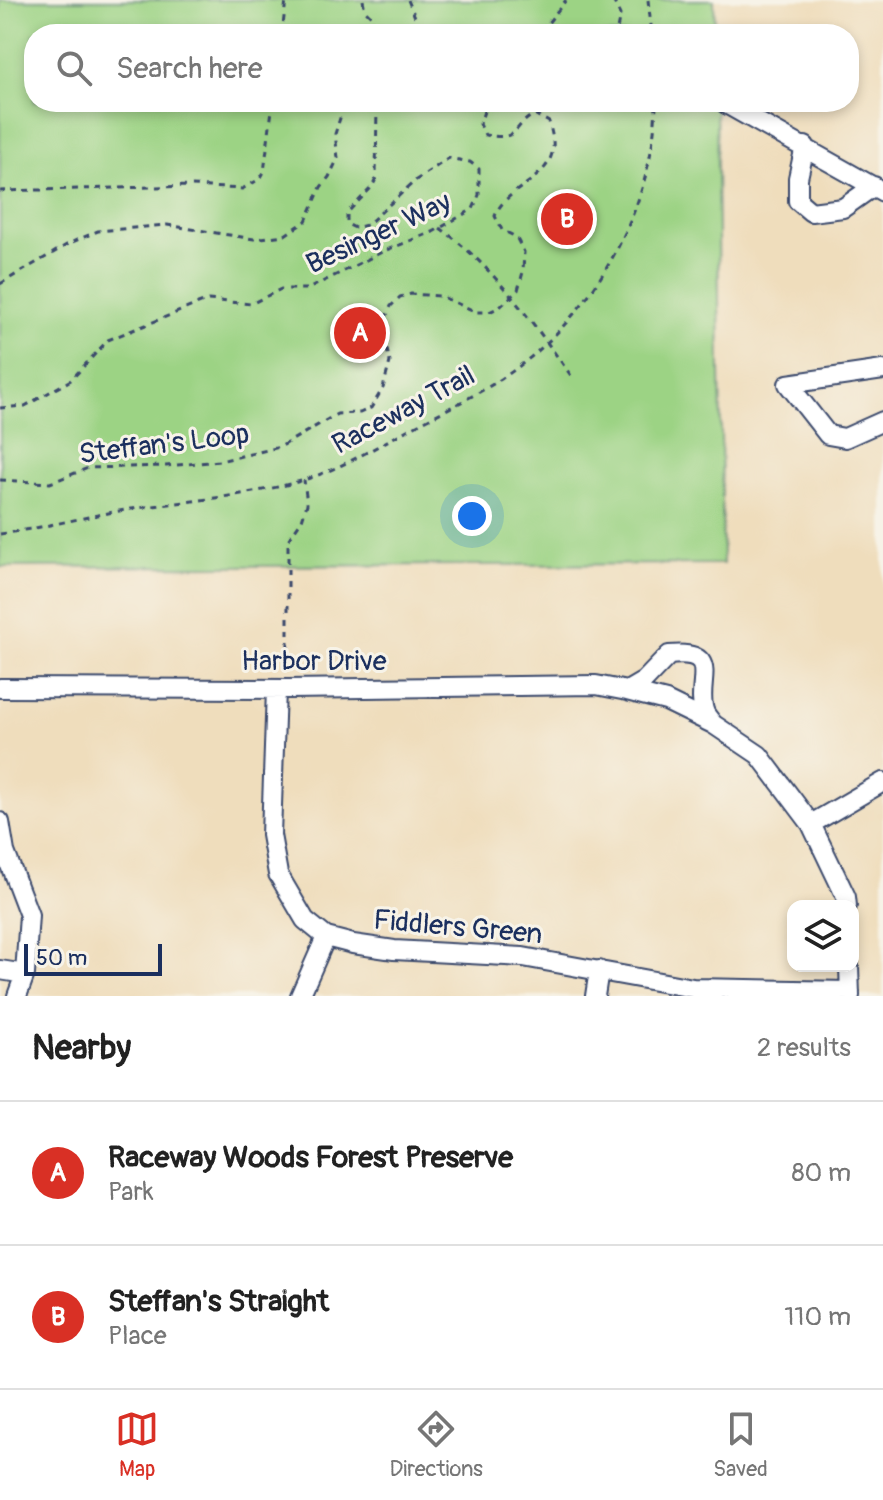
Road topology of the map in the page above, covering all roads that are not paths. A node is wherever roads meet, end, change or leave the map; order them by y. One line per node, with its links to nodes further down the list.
1 (741, 112): 2 (street)
2 (805, 146): 3 (street); 3 (street)
3 (879, 189)
4 (883, 370): 5 (street)
5 (883, 421)
6 (0, 688): 7 (street, Harbor Drive)
7 (282, 689): 8 (street, Harbor Drive); 14 (street)
8 (627, 691): 9 (street, Harbor Drive); 9 (street)
9 (713, 724): 12 (street, Harbor Drive)
10 (883, 782): 12 (street)
11 (0, 822): 18 (street)
12 (811, 824): 13 (street, Harbor Drive)
13 (846, 900)
14 (326, 937): 16 (street, Fiddlers Green); 21 (street)
15 (0, 970): 18 (street)
16 (599, 970): 19 (street, Fiddlers Green); 22 (street)
17 (849, 972): 19 (street)
18 (25, 974): 20 (street)
19 (850, 994)
20 (17, 996)
21 (300, 996)
22 (595, 996)

